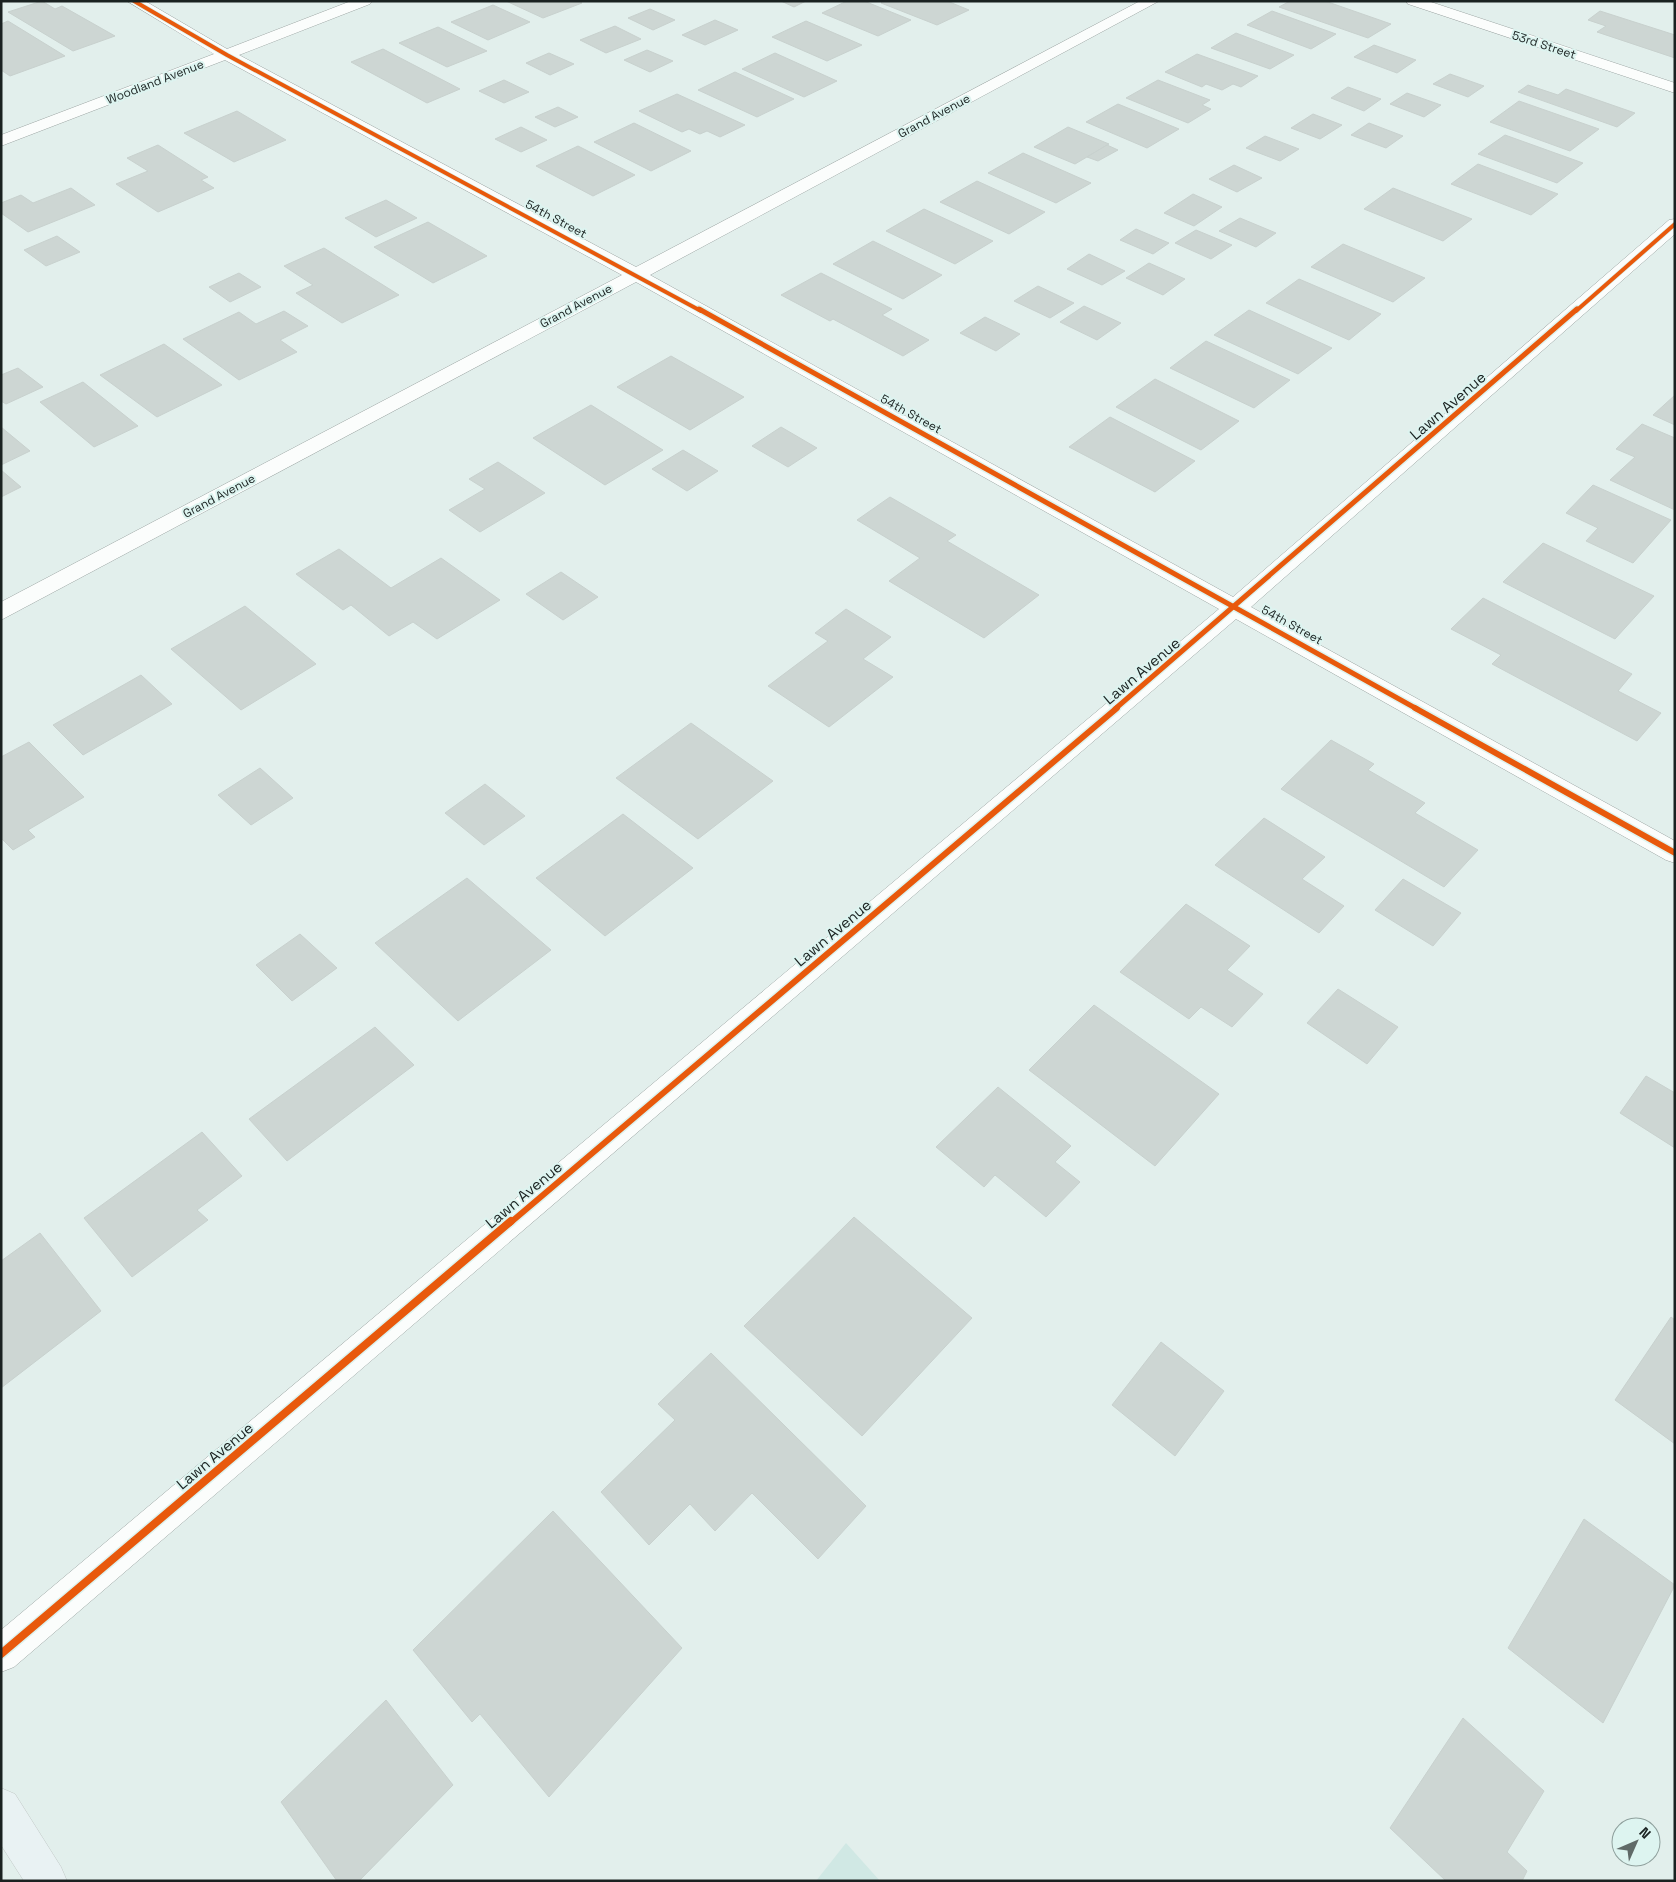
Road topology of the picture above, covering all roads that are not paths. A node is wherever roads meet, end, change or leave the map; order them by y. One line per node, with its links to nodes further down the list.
1 (134, 1): 5 (street, 54th Street)
2 (365, 1): 5 (street, Woodland Avenue)
3 (1152, 1): 9 (street, Grand Avenue)
4 (1413, 1): 6 (street, 53rd Street)
5 (227, 55): 7 (street, Woodland Avenue); 9 (street, 54th Street)
6 (1675, 88)
7 (1, 141)
8 (1675, 224): 10 (street, Lawn Avenue)
9 (635, 274): 10 (street, 54th Street); 11 (street, Grand Avenue)
10 (1236, 607): 12 (street, 54th Street); 13 (street, Lawn Avenue)
11 (1, 612)
12 (1675, 853)
13 (1, 1654)
14 (1, 1808): 15 (main road)
15 (47, 1881)

